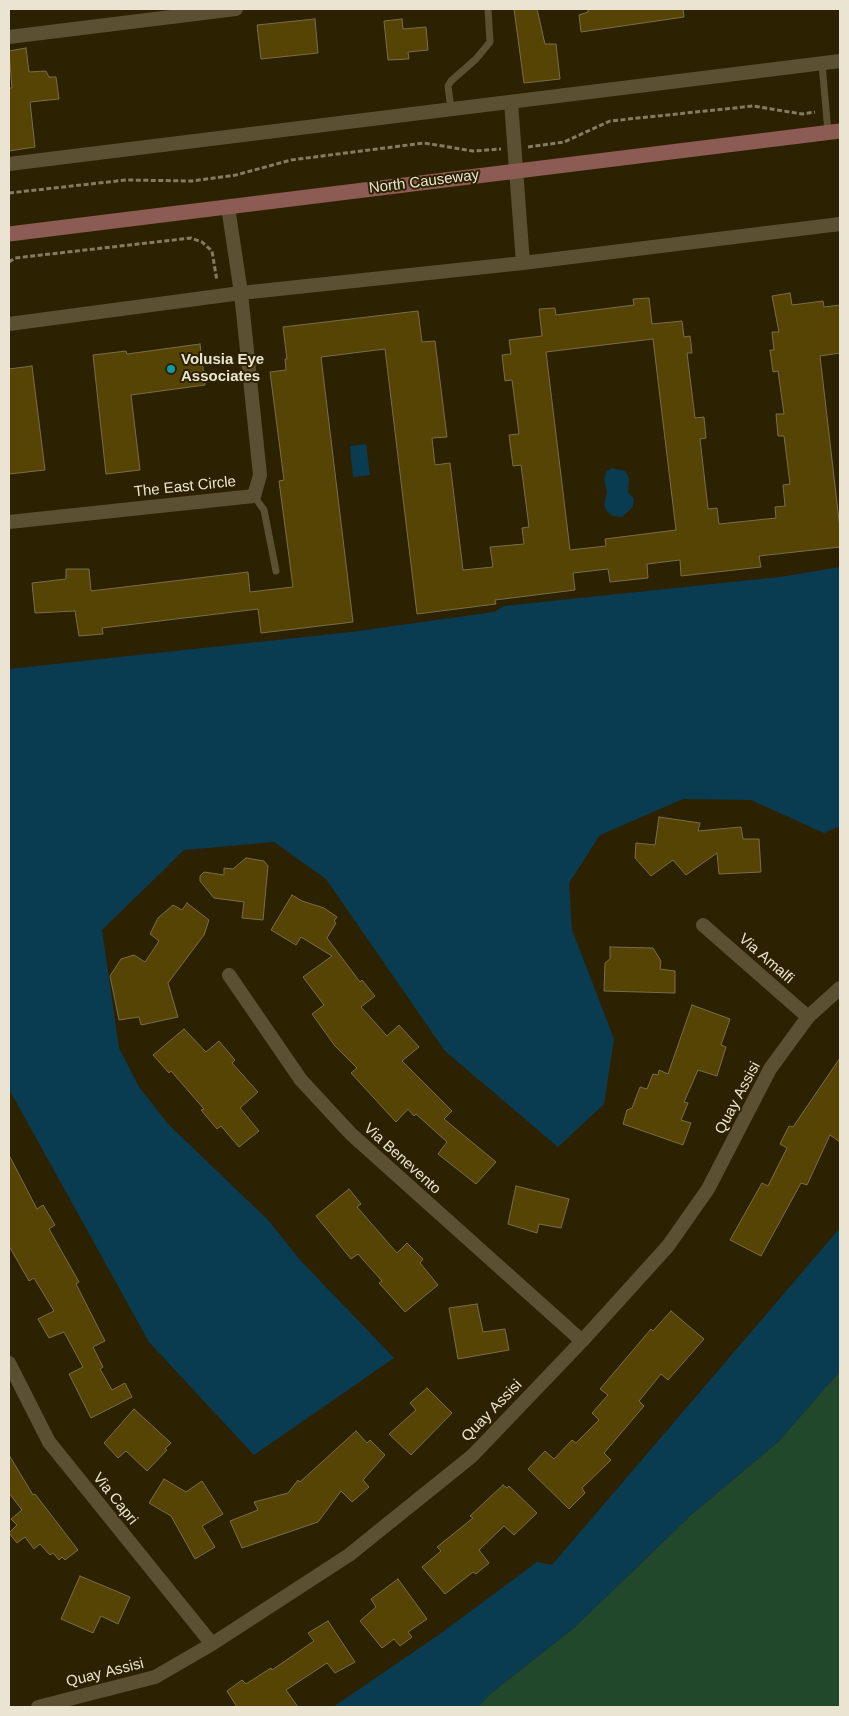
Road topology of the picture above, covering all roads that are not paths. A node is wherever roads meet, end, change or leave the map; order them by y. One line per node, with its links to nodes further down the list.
1 (236, 9): 3 (street)
2 (488, 9): 7 (lane)
3 (9, 37)
4 (840, 61): 5 (street)
5 (822, 64): 6 (street); 8 (lane)
6 (510, 102): 7 (street); 10 (street)
7 (450, 109): 9 (street)
8 (834, 132): 10 (main road, North Causeway)
9 (9, 164)
10 (518, 170): 11 (main road, North Causeway); 14 (street)
11 (228, 206): 13 (main road, North Causeway); 15 (street, The East Circle)
12 (840, 224): 14 (street)
13 (9, 234)
14 (523, 264): 15 (street)
15 (241, 293): 16 (street); 17 (street, The East Circle)
16 (9, 324)
17 (254, 496): 18 (street, The East Circle); 19 (lane)
18 (9, 522)
19 (276, 571)
20 (703, 925): 23 (street, Via Amalfi)
21 (229, 976): 24 (street, Via Benevento)
22 (840, 988): 23 (street, Quay Assisi)
23 (808, 1018): 24 (street, Quay Assisi)
24 (582, 1341): 26 (street, Quay Assisi)
25 (9, 1363): 26 (street, Via Capri)
26 (212, 1644): 27 (street, Quay Assisi)
27 (38, 1707)

